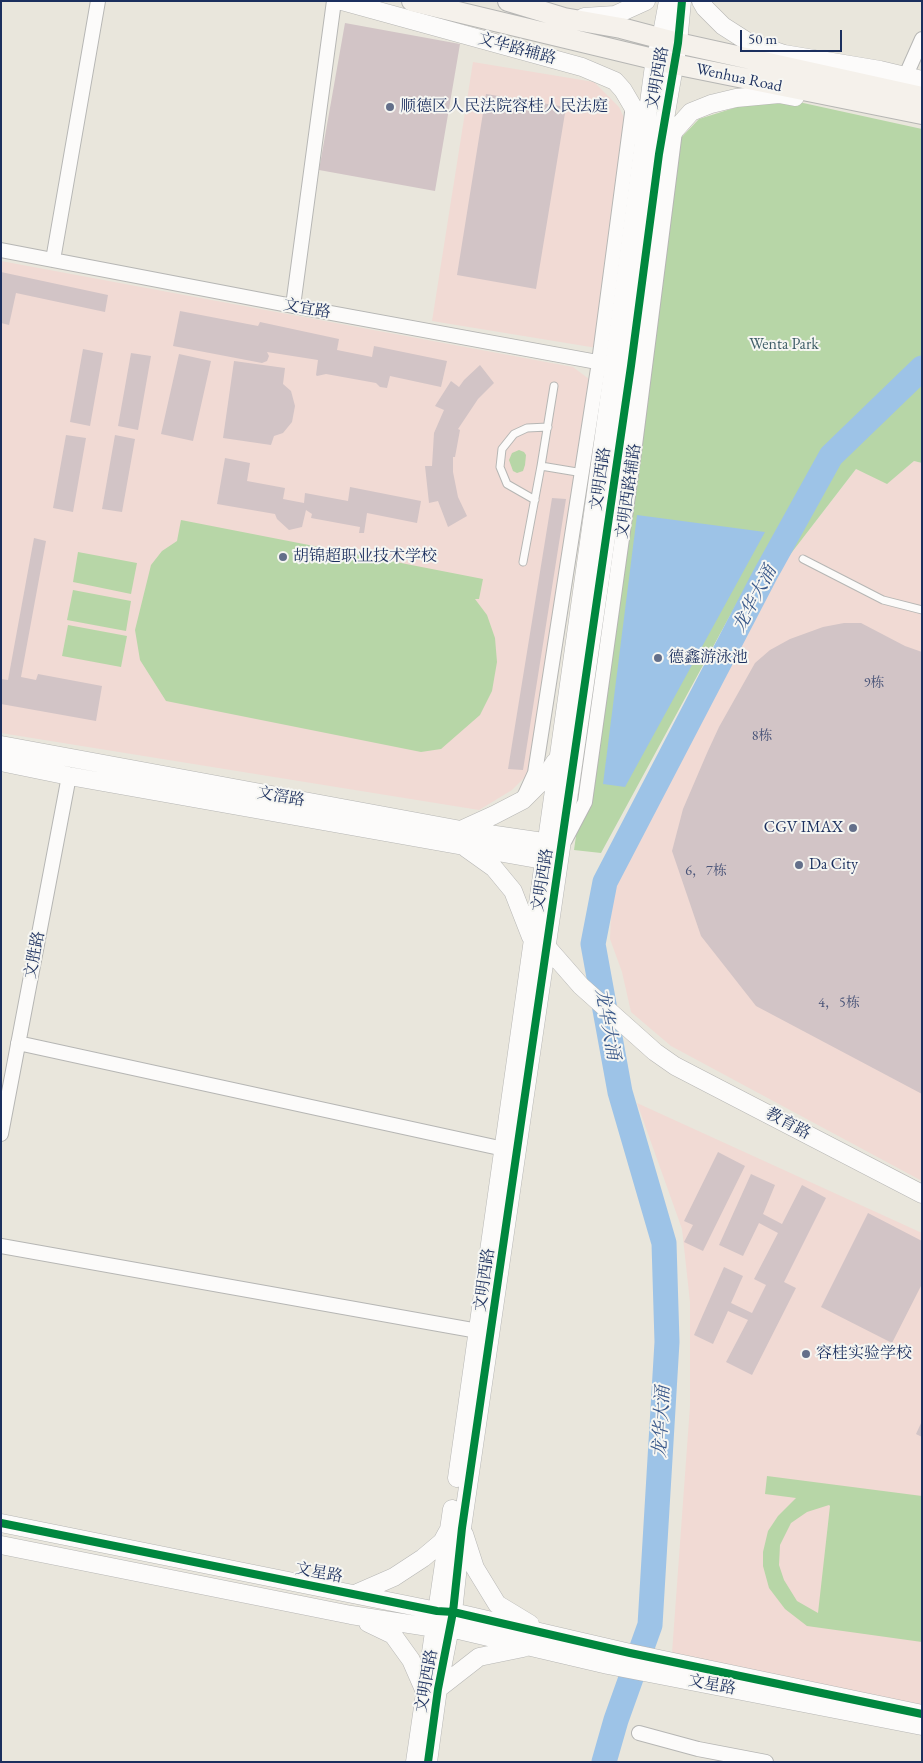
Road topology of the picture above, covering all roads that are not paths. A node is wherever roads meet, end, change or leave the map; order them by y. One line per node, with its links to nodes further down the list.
1 (98, 1): 27 (street)
2 (334, 1): 28 (street)
3 (342, 1): 10 (street, 文华路辅路)
4 (508, 1): 11 (main road, Wenhua Road)
5 (611, 1): 9 (street)
6 (668, 1): 13 (street, 文明西路)
7 (682, 1): 13 (street, 文明西路)
8 (701, 1): 15 (street)
9 (640, 4): 11 (street)
10 (411, 7): 11 (main road, Wenhua Road); 17 (street, 文华路辅路)
11 (562, 27): 13 (main road, Wenhua Road); 14 (main road, Wenhua Road); 17 (street)
12 (922, 39): 18 (street)
13 (670, 41): 14 (street, 文明西路); 15 (main road, Wenhua Road); 16 (street, 文明西路)
14 (654, 58): 16 (main road, Wenhua Road); 25 (street, 文明西路)
15 (783, 60): 18 (main road, Wenhua Road)
16 (674, 64): 19 (main road, Wenhua Road); 25 (street, 文明西路)
17 (615, 81): 21 (street)
18 (908, 83): 20 (main road, Wenhua Road)
19 (780, 90): 22 (main road, Wenhua Road); 23 (street); 24 (street)
20 (922, 97)
21 (633, 107): 25 (street); 29 (street)
22 (922, 114)
23 (922, 124)
24 (676, 130): 25 (street); 44 (street, 文明西路辅路)
25 (651, 153): 29 (street, 文明西路); 44 (street, 文明西路)
26 (1, 250): 27 (street, 文宜路)
27 (53, 260): 28 (street, 文宜路)
28 (293, 306): 29 (street, 文宜路)
29 (606, 363): 33 (street, 文明西路)
30 (554, 386): 31 (lane)
31 (548, 427): 32 (lane); 34 (lane)
32 (541, 466): 33 (lane); 34 (lane)
33 (590, 474): 39 (street, 文明西路); 42 (street)
34 (535, 500): 36 (lane)
35 (803, 559): 37 (lane)
36 (523, 562)
37 (922, 610)
38 (1, 745): 43 (street, 文滘路)
39 (557, 760): 42 (street); 44 (street, 文明西路)
40 (1, 762): 41 (street, 文滘路)
41 (68, 776): 43 (street, 文滘路); 46 (street, 文胜路)
42 (523, 800): 43 (street)
43 (462, 837): 44 (street, 文滘路); 45 (street)
44 (552, 853): 45 (street, 文明西路)
45 (539, 943): 48 (street, 文明西路); 49 (street, 教育路); 53 (street, 文明西路)
46 (18, 1043): 47 (street, 文胜路); 48 (street)
47 (1, 1134)
48 (504, 1149): 51 (street, 文明西路)
49 (922, 1194)
50 (1, 1246): 51 (street)
51 (478, 1331): 53 (street, 文明西路)
52 (1, 1522): 55 (street, 文星路)
53 (456, 1528): 55 (street); 57 (street, 文明西路); 58 (street)
54 (1, 1545): 56 (street, 文星路)
55 (355, 1594): 57 (street, 文星路)
56 (351, 1615): 57 (street, 文星路); 62 (street)
57 (444, 1620): 58 (street, 文星路); 59 (street, 文星路); 62 (street, 文明西路)
58 (543, 1632): 60 (street, 文星路)
59 (528, 1647): 60 (street, 文星路); 62 (street)
60 (627, 1660): 61 (street, 文星路)
61 (645, 1664): 63 (street); 64 (street, 文星路)
62 (432, 1690): 66 (street, 文明西路); 67 (street, 文明西路)
63 (922, 1714)
64 (922, 1726)
65 (639, 1733): 68 (street)
66 (415, 1762)
67 (428, 1762)
68 (766, 1762)

